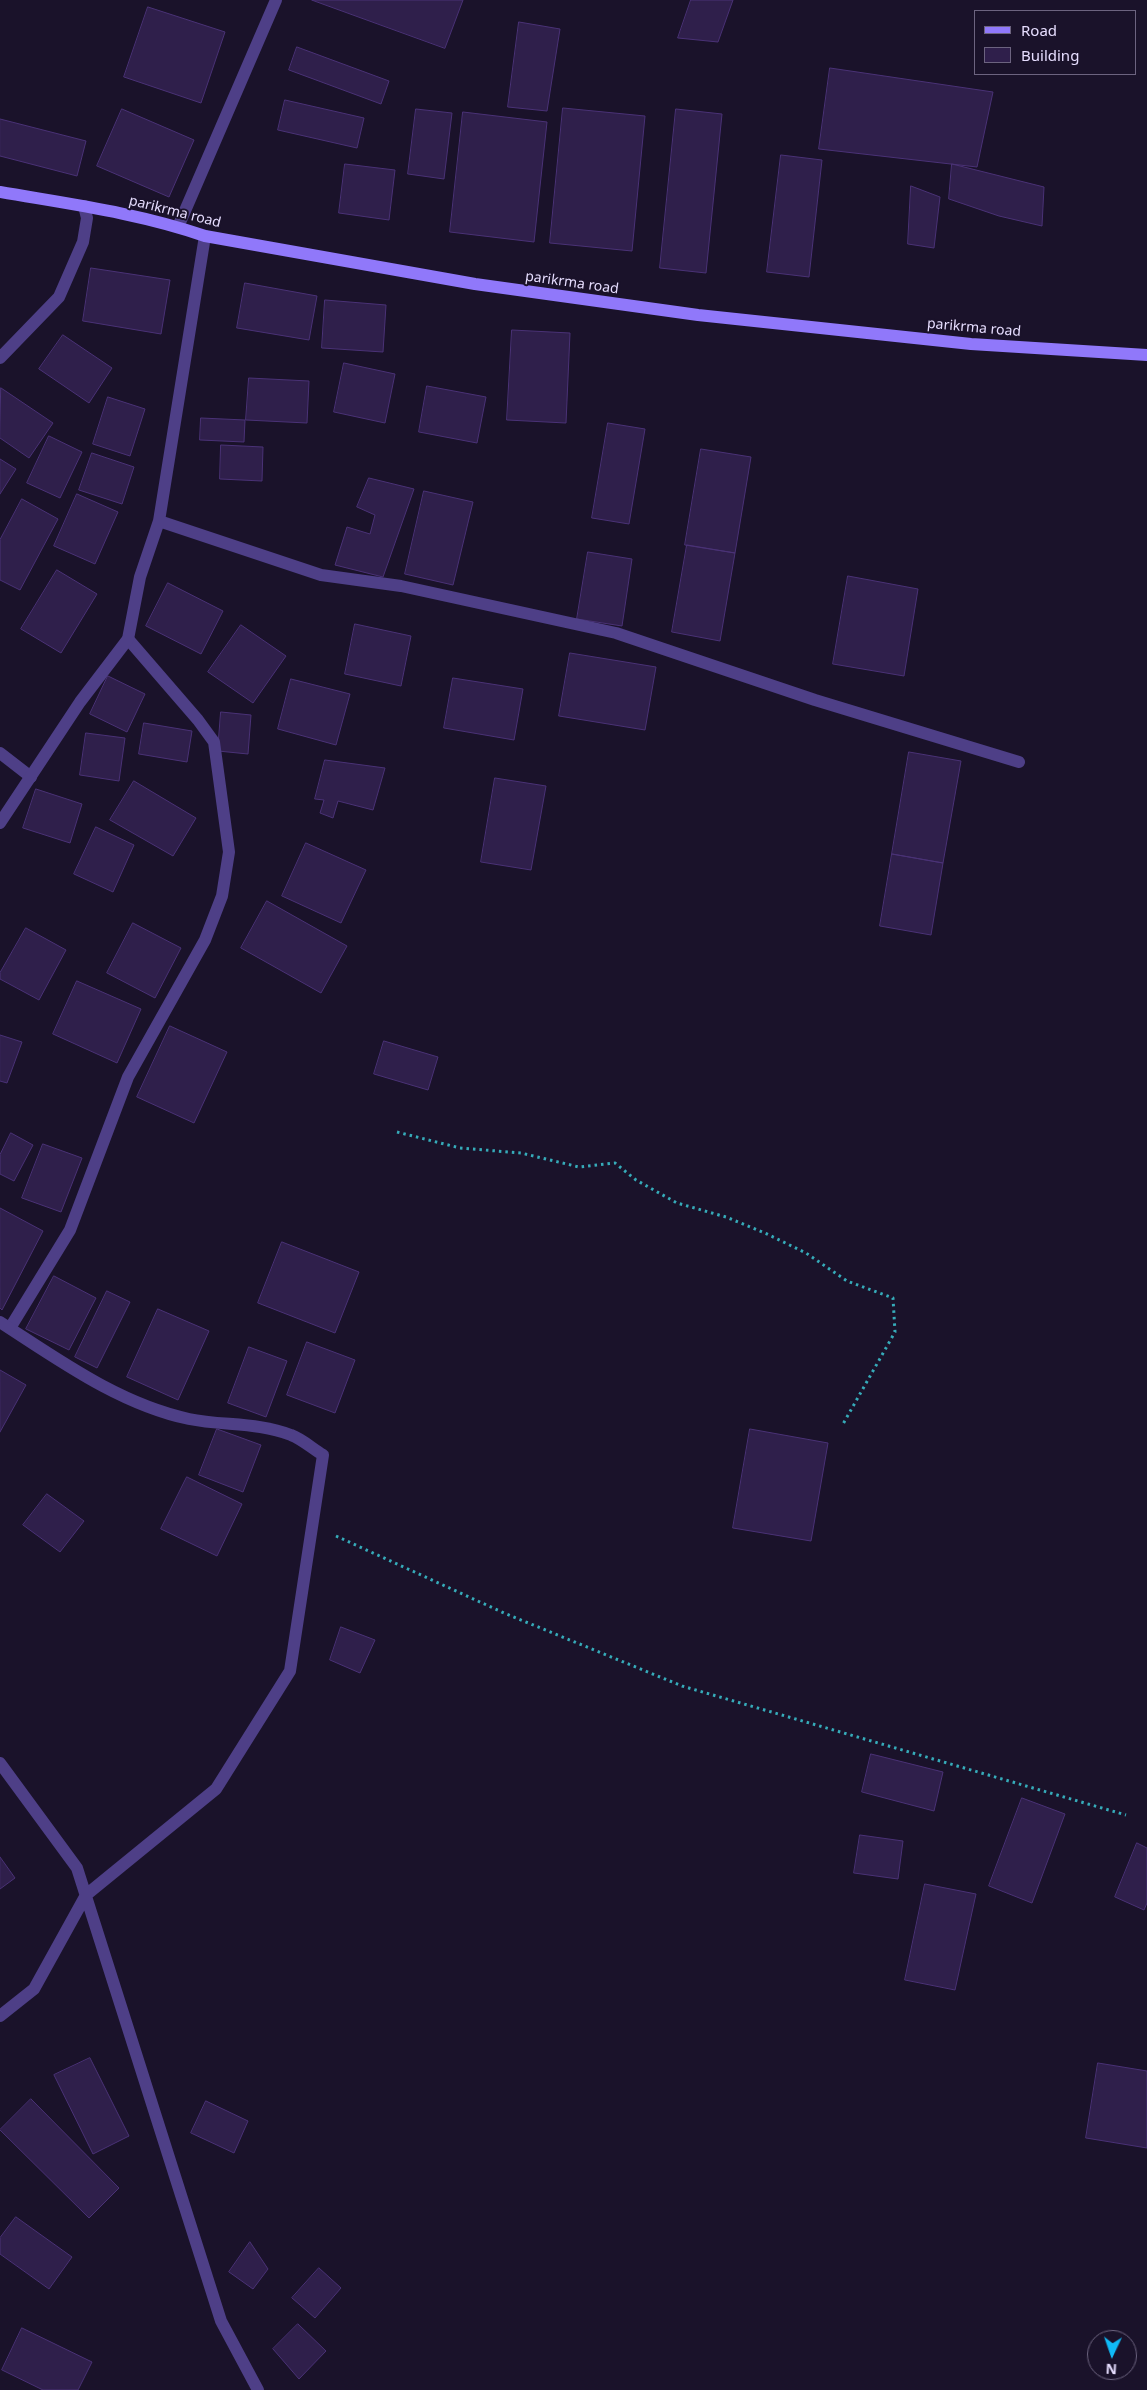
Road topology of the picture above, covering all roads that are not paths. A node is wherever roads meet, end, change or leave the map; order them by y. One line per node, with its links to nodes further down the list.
1 (276, 0): 4 (street)
2 (0, 192): 3 (street, parikrma road)
3 (84, 206): 4 (street, parikrma road); 7 (street)
4 (178, 227): 5 (street, parikrma road)
5 (205, 236): 6 (street, parikrma road); 8 (street)
6 (1147, 355)
7 (0, 358)
8 (159, 521): 9 (street); 11 (street)
9 (128, 639): 12 (street); 14 (street)
10 (0, 754): 12 (street)
11 (1019, 762)
12 (31, 777): 13 (street)
13 (0, 823)
14 (5, 1325): 16 (street)
15 (0, 1763): 16 (street)
16 (86, 1895): 17 (street); 18 (street)
17 (0, 2016)
18 (258, 2390)

